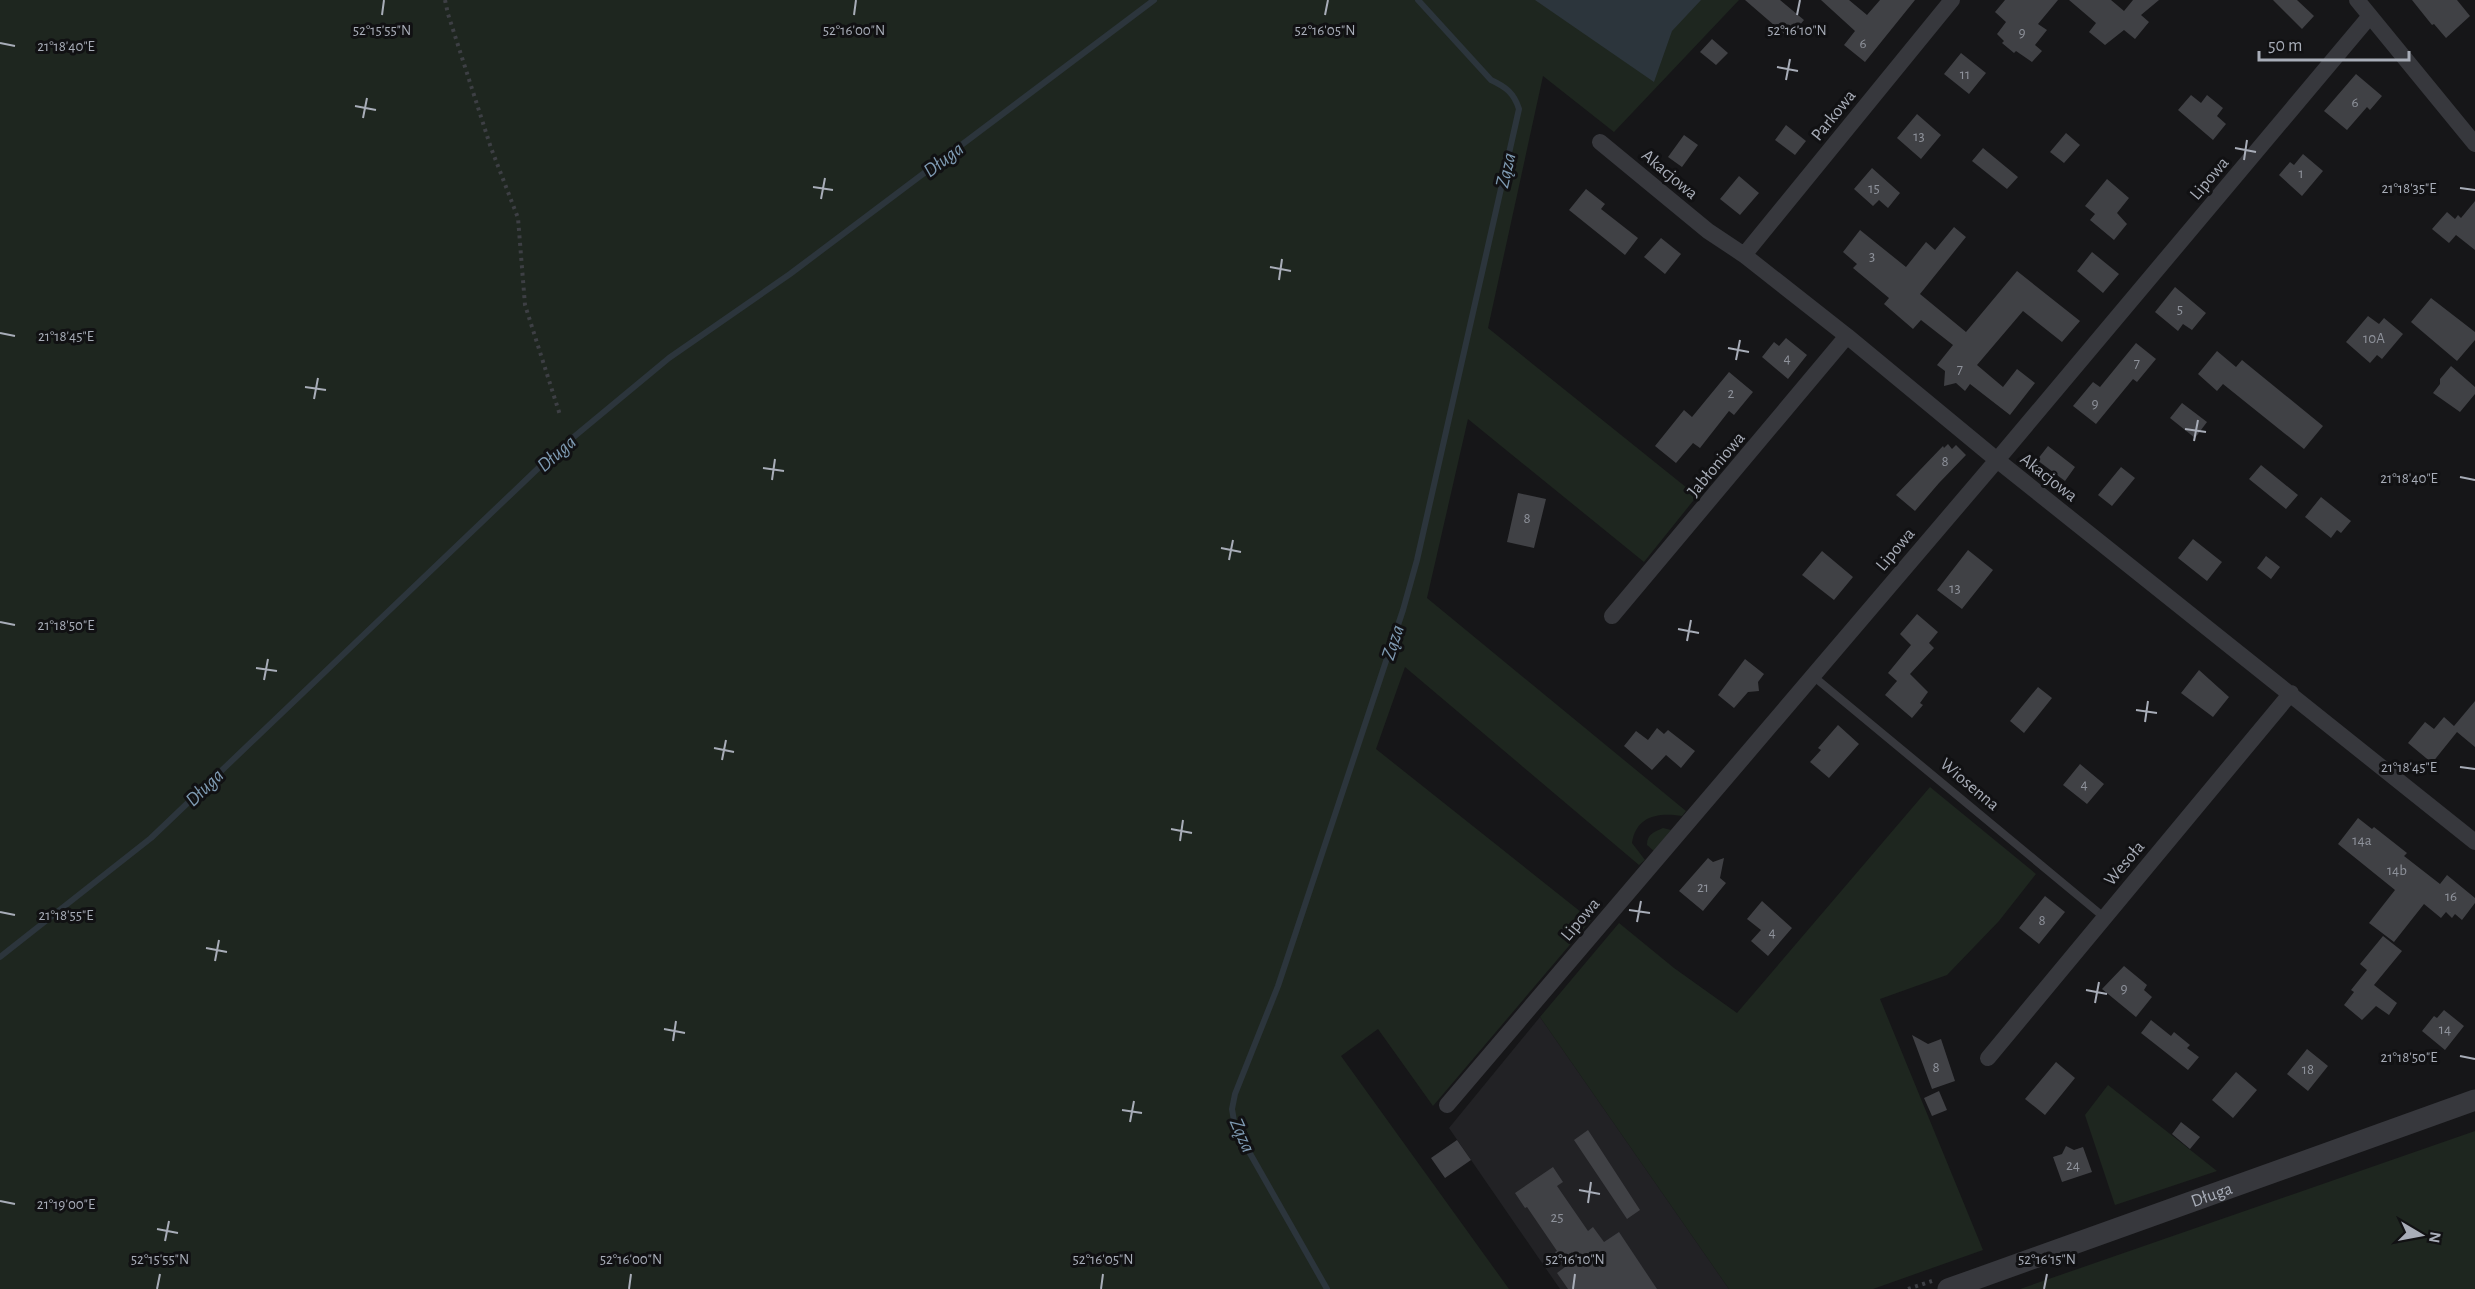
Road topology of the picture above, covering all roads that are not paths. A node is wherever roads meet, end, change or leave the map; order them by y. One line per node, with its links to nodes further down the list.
1 (1952, 0): 6 (street, Parkowa)
2 (2357, 0): 3 (street)
3 (2370, 16): 5 (street); 8 (street, Lipowa)
4 (1600, 142): 6 (street, Akacjowa)
5 (2475, 144)
6 (1744, 255): 7 (street, Akacjowa)
7 (1847, 336): 8 (street, Akacjowa); 9 (street, Jabłoniowa)
8 (1997, 460): 10 (street, Lipowa); 11 (street, Akacjowa)
9 (1612, 616)
10 (1813, 676): 13 (lane, Wiosenna); 16 (street, Lipowa)
11 (2291, 693): 12 (street, Akacjowa); 13 (street, Wesoła)
12 (2475, 842)
13 (2105, 918): 14 (street, Wesoła)
14 (1988, 1058)
15 (2475, 1100): 17 (street, Długa)
16 (1447, 1105)
17 (1948, 1289)

